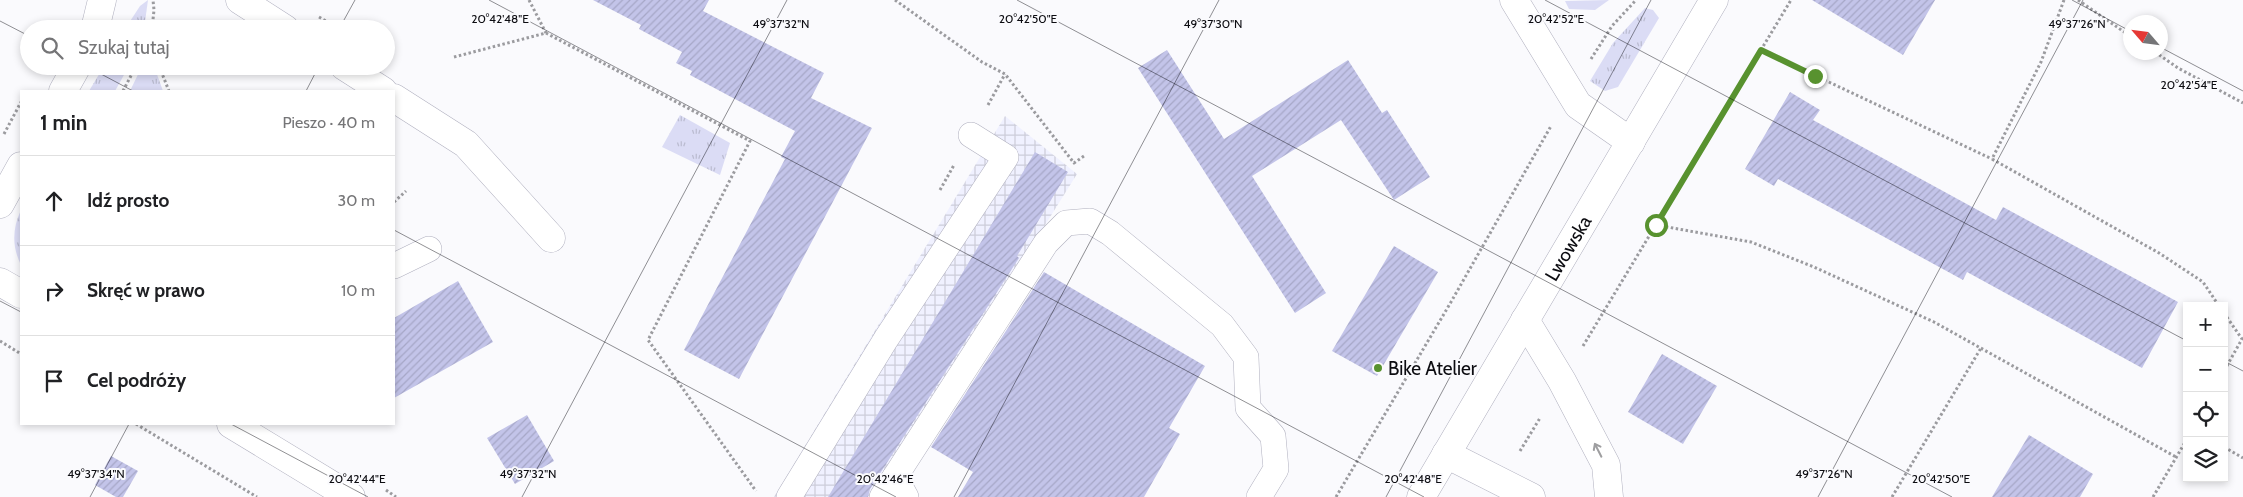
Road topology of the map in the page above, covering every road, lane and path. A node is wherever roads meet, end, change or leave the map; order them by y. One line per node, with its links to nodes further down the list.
1 (102, 0): 12 (street)
2 (153, 0): 13 (path)
3 (240, 0): 14 (street)
4 (529, 0): 16 (path)
5 (895, 0): 35 (path)
6 (1514, 0): 28 (street)
7 (1636, 0): 28 (path)
8 (1714, 0): 34 (street, Lwowska)
9 (1791, 0): 17 (path)
10 (2064, 0): 36 (path)
11 (2078, 0): 15 (path)
12 (97, 20)
13 (153, 20)
14 (271, 20)
15 (2123, 31)
16 (546, 33): 18 (path); 67 (path)
17 (1761, 50): 36 (path); 41 (path)
18 (454, 57)
19 (2166, 60): 31 (path)
20 (72, 75): 24 (street)
21 (131, 75): 25 (path)
22 (163, 75): 26 (path)
23 (358, 75): 27 (street)
24 (64, 90)
25 (124, 90)
26 (169, 90)
27 (381, 90)
28 (1570, 92): 34 (street); 70 (path)
29 (395, 99): 42 (street)
30 (20, 104): 33 (path)
31 (2243, 104)
32 (971, 135): 68 (lane)
33 (0, 141)
34 (1631, 142): 49 (street, Lwowska)
35 (1084, 156)
36 (1992, 159): 47 (path)
37 (20, 168): 40 (street)
38 (406, 191): 39 (path)
39 (395, 201)
40 (0, 204)
41 (1656, 225): 52 (path); 55 (path)
42 (552, 238)
43 (428, 249): 44 (lane)
44 (395, 266)
45 (0, 282): 46 (street)
46 (20, 293)
47 (2217, 302)
48 (2228, 319): 50 (path)
49 (1525, 320): 55 (street); 60 (street, Lwowska)
50 (2242, 338): 54 (path)
51 (0, 341): 53 (path)
52 (1981, 348): 61 (path); 74 (path)
53 (20, 353)
54 (2228, 364)
55 (1562, 381): 63 (path); 73 (street, one-way to 55)
56 (138, 425): 65 (path)
57 (233, 425): 66 (street)
58 (2183, 446): 61 (path)
59 (2228, 449): 62 (path)
60 (1446, 454): 63 (street); 71 (street, Lwowska)
61 (2176, 457): 75 (path)
62 (2243, 458)
63 (1502, 482): 72 (street)
64 (894, 491): 69 (lane)
65 (257, 497)
66 (351, 497)
67 (760, 497)
68 (789, 497)
69 (1259, 497)
70 (1336, 497)
71 (1421, 497)
72 (1531, 497)
73 (1609, 497)
74 (1892, 497)
75 (2154, 497)

